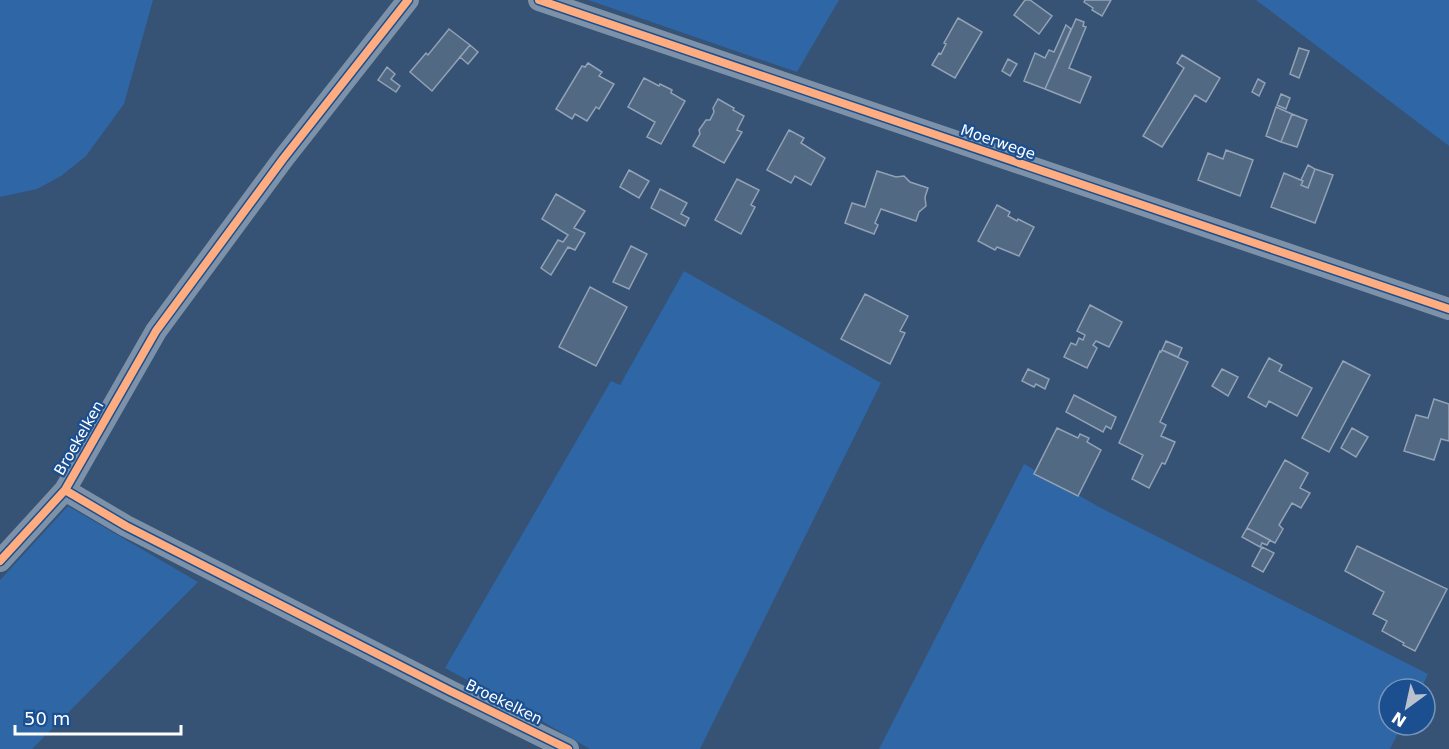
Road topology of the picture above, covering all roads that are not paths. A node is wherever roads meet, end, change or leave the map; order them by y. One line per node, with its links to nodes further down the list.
1 (408, 0): 4 (street, Broekelken)
2 (539, 0): 3 (street, Moerwege)
3 (1449, 309)
4 (65, 490): 5 (street); 6 (street, Broekelken)
5 (0, 561)
6 (568, 749)

